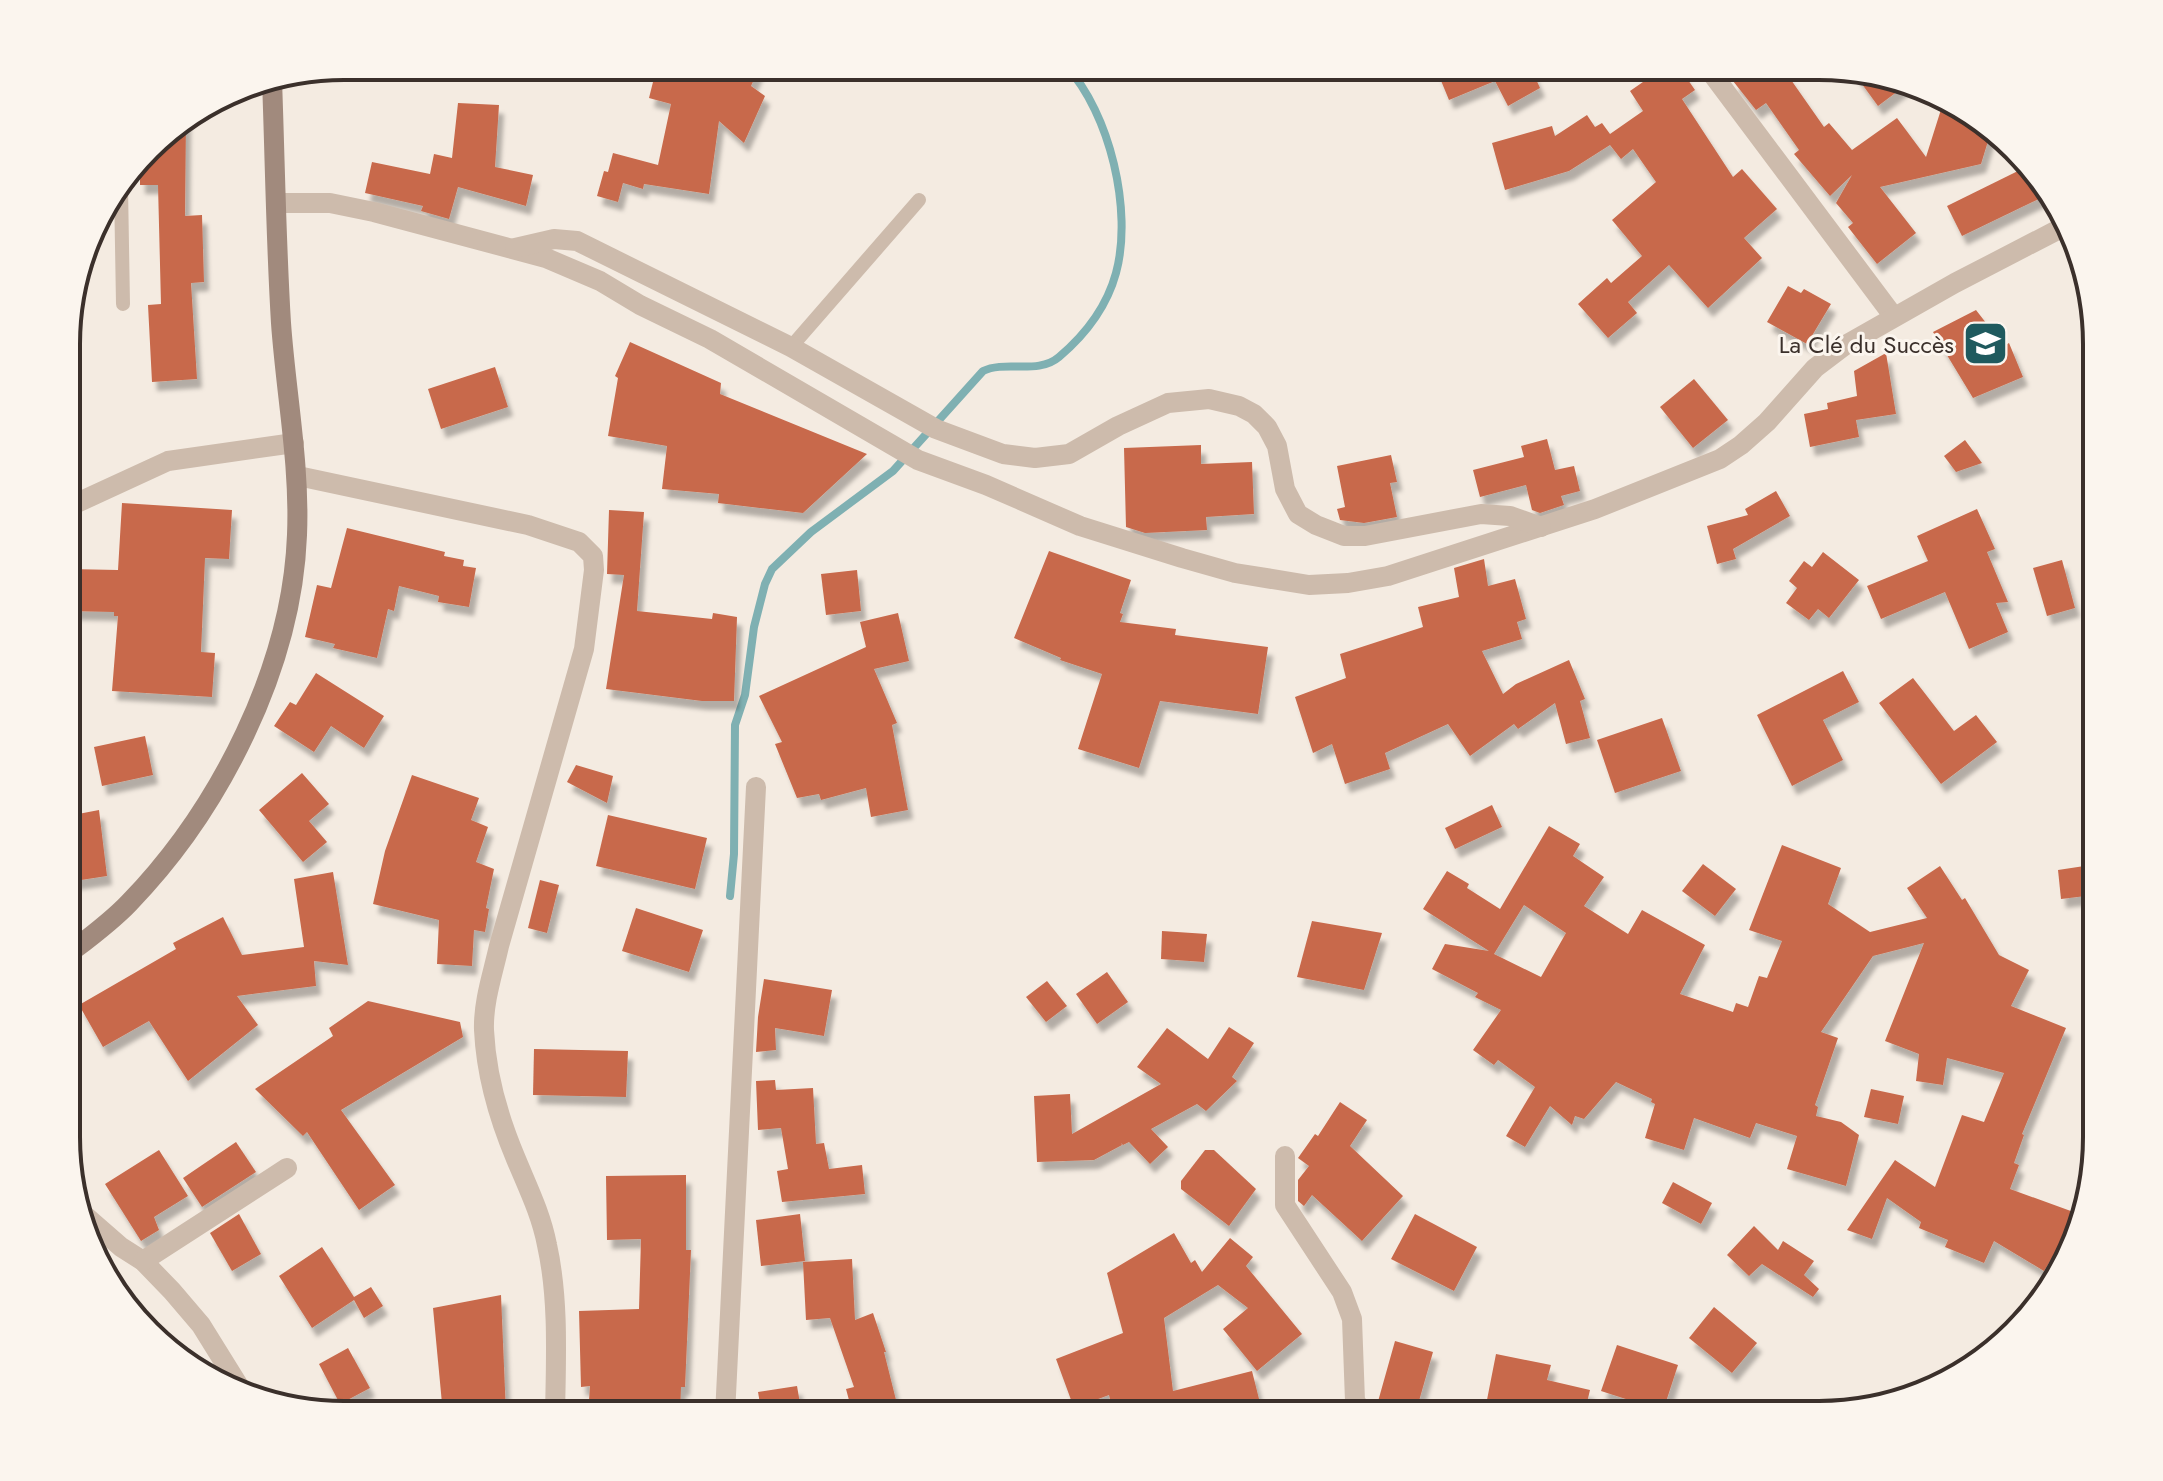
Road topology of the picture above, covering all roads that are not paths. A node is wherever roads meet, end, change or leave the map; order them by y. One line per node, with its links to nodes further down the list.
1 (1717, 81): 9 (street)
2 (272, 90): 5 (street)
3 (919, 200): 10 (lane)
4 (121, 203): 8 (lane)
5 (276, 203): 7 (street); 11 (street)
6 (2057, 230): 9 (street)
7 (515, 248): 10 (street); 14 (street)
8 (123, 304)
9 (1894, 317): 14 (street)
10 (791, 347): 14 (street)
11 (294, 443): 12 (street); 13 (street)
12 (298, 476): 16 (street); 22 (street)
13 (80, 501)
14 (1541, 527)
15 (756, 787): 23 (street)
16 (81, 943)
17 (1285, 1156): 24 (street)
18 (287, 1168): 20 (street)
19 (95, 1224): 20 (street)
20 (143, 1261): 21 (street)
21 (233, 1376)
22 (555, 1400)
23 (726, 1400)
24 (1355, 1401)

